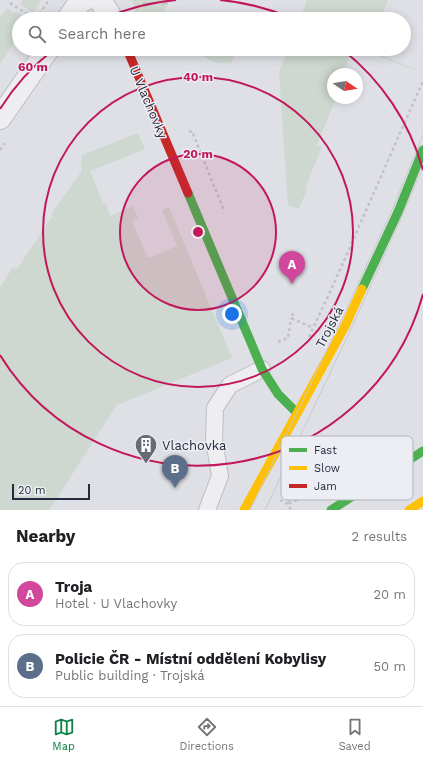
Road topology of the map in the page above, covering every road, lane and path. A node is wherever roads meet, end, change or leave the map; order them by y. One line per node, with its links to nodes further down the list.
1 (49, 0): 6 (path)
2 (84, 0): 7 (street)
3 (100, 0): 8 (street)
4 (10, 3): 5 (path)
5 (25, 12)
6 (41, 12)
7 (73, 12)
8 (108, 12)
9 (43, 56): 12 (street)
10 (130, 56): 19 (street, U Vlachovky)
11 (423, 81): 16 (path)
12 (0, 118)
13 (423, 150): 20 (street, Trojská)
14 (293, 314): 15 (path)
15 (291, 318): 16 (path); 18 (path)
16 (313, 328): 17 (path)
17 (306, 342)
18 (277, 343)
19 (262, 369): 20 (street, U Vlachovky); 31 (lane)
20 (297, 413): 21 (street, Trojská)
21 (284, 436)
22 (281, 442): 32 (street, Trojská)
23 (423, 451): 24 (street)
24 (413, 457)
25 (280, 500): 30 (path)
26 (289, 500): 30 (path)
27 (297, 500): 30 (path)
28 (347, 500): 34 (street)
29 (423, 501): 35 (street)
30 (288, 504): 33 (path)
31 (207, 510)
32 (244, 510)
33 (291, 510)
34 (331, 510)
35 (409, 510)

